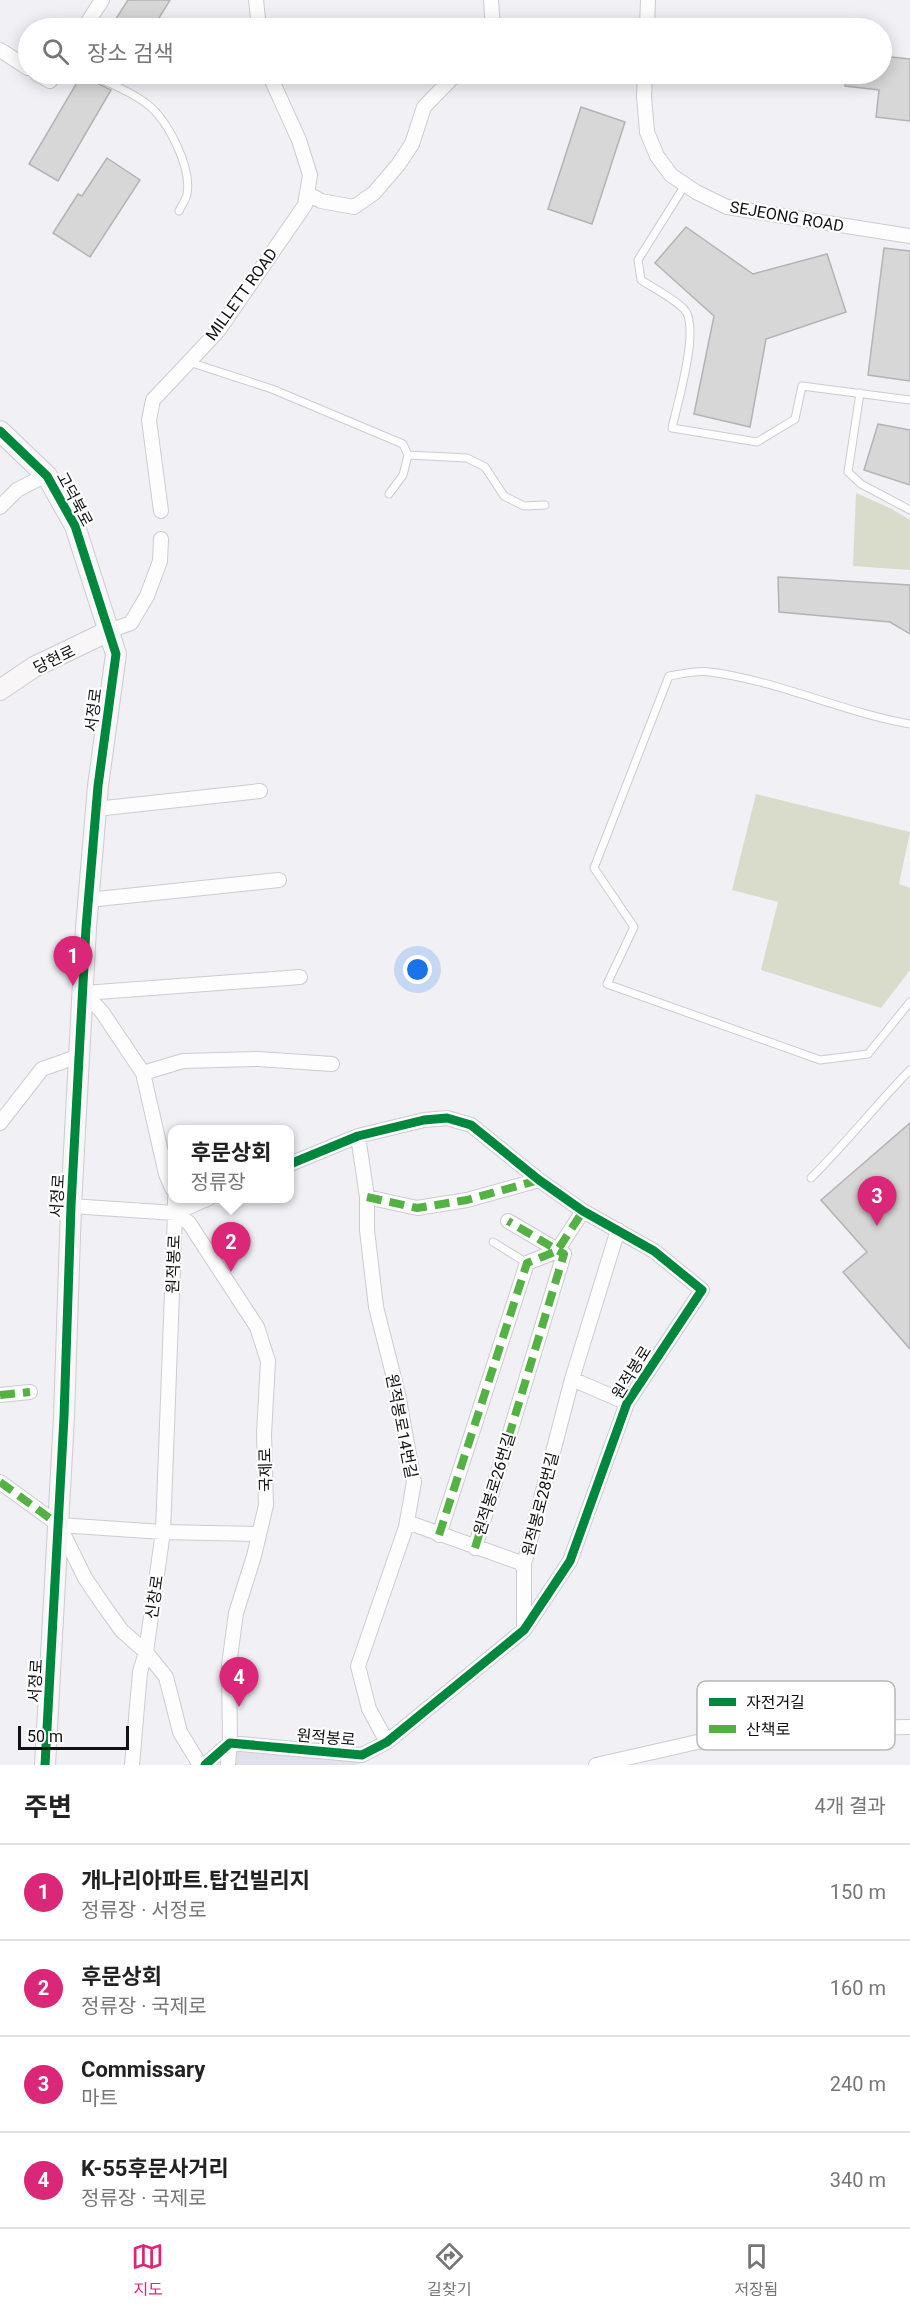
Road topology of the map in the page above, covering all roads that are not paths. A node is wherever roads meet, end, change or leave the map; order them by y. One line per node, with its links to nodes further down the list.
1 (102, 0): 5 (street)
2 (256, 0): 6 (street)
3 (491, 0): 7 (street)
4 (648, 0): 8 (street)
5 (90, 18)
6 (258, 18)
7 (494, 18)
8 (647, 18)
9 (0, 50): 10 (street)
10 (18, 62)
11 (109, 84): 17 (lane)
12 (274, 84): 16 (street, MILLETT ROAD)
13 (447, 84): 16 (street)
14 (645, 84): 15 (street, SEJEONG ROAD)
15 (685, 185): 18 (street, SEJEONG ROAD); 20 (lane)
16 (307, 193): 19 (street, MILLETT ROAD)
17 (179, 211)
18 (910, 236)
19 (189, 362): 23 (lane); 29 (street, MILLETT ROAD)
20 (860, 393): 21 (lane); 28 (lane)
21 (910, 400)
22 (0, 431): 24 (street, 고덕북로)
23 (408, 455): 25 (lane); 26 (lane)
24 (46, 475): 27 (street); 31 (street, 고덕북로)
25 (388, 494)
26 (545, 506)
27 (0, 507)
28 (910, 510)
29 (161, 511)
30 (161, 539): 31 (street)
31 (109, 631): 32 (street, 당현로); 35 (street, 서정로)
32 (0, 690)
33 (910, 724): 40 (lane)
34 (260, 791): 35 (street)
35 (96, 809): 37 (street, 서정로)
36 (279, 880): 37 (street)
37 (88, 900): 39 (street, 서정로)
38 (300, 977): 39 (street)
39 (84, 993): 41 (street, 서정로); 44 (street)
40 (910, 1002)
41 (79, 1056): 45 (street); 52 (street, 서정로)
42 (332, 1064): 44 (street)
43 (910, 1070): 48 (lane)
44 (143, 1073): 49 (street)
45 (0, 1122)
46 (358, 1136): 47 (street, 원적봉로); 50 (street, 원적봉로); 51 (street, 원적봉로14번길)
47 (294, 1162)
48 (811, 1178)
49 (168, 1179)
50 (539, 1180): 51 (street); 54 (street, 원적봉로)
51 (367, 1197): 65 (street, 원적봉로14번길)
52 (71, 1206): 53 (street, 원적봉로); 66 (street, 서정로)
53 (175, 1206): 67 (street, 원적봉로); 68 (street, 국제로)
54 (583, 1211): 56 (street, 원적봉로); 58 (street)
55 (508, 1221): 58 (street)
56 (618, 1230): 60 (street, 원적봉로28번길); 63 (street, 원적봉로)
57 (493, 1242): 59 (lane)
58 (557, 1251): 59 (street); 70 (street, 원적봉로26번길)
59 (527, 1263): 69 (street)
60 (572, 1379): 63 (street); 71 (street, 원적봉로28번길)
61 (30, 1392): 62 (street)
62 (0, 1395)
63 (627, 1403): 72 (street, 원적봉로)
64 (0, 1482): 66 (street)
65 (407, 1522): 69 (street, 원적봉로26번길); 76 (street, 원적봉로14번길)
66 (58, 1525): 67 (street); 73 (street); 79 (street, 서정로)
67 (163, 1532): 68 (street); 73 (street, 신창로)
68 (258, 1534): 78 (street, 국제로)
69 (439, 1535): 70 (street, 원적봉로26번길)
70 (475, 1548): 71 (street)
71 (524, 1564): 72 (street, 원적봉로28번길)
72 (524, 1630): 76 (street, 원적봉로)
73 (146, 1652): 80 (street, 신창로); 81 (street)
74 (895, 1727): 75 (street)
75 (910, 1727)
76 (387, 1742): 78 (street, 원적봉로)
77 (697, 1742): 83 (street)
78 (230, 1743): 81 (street); 82 (street, 국제로)
79 (45, 1765)
80 (132, 1765)
81 (202, 1765)
82 (228, 1765)
83 (596, 1765)

